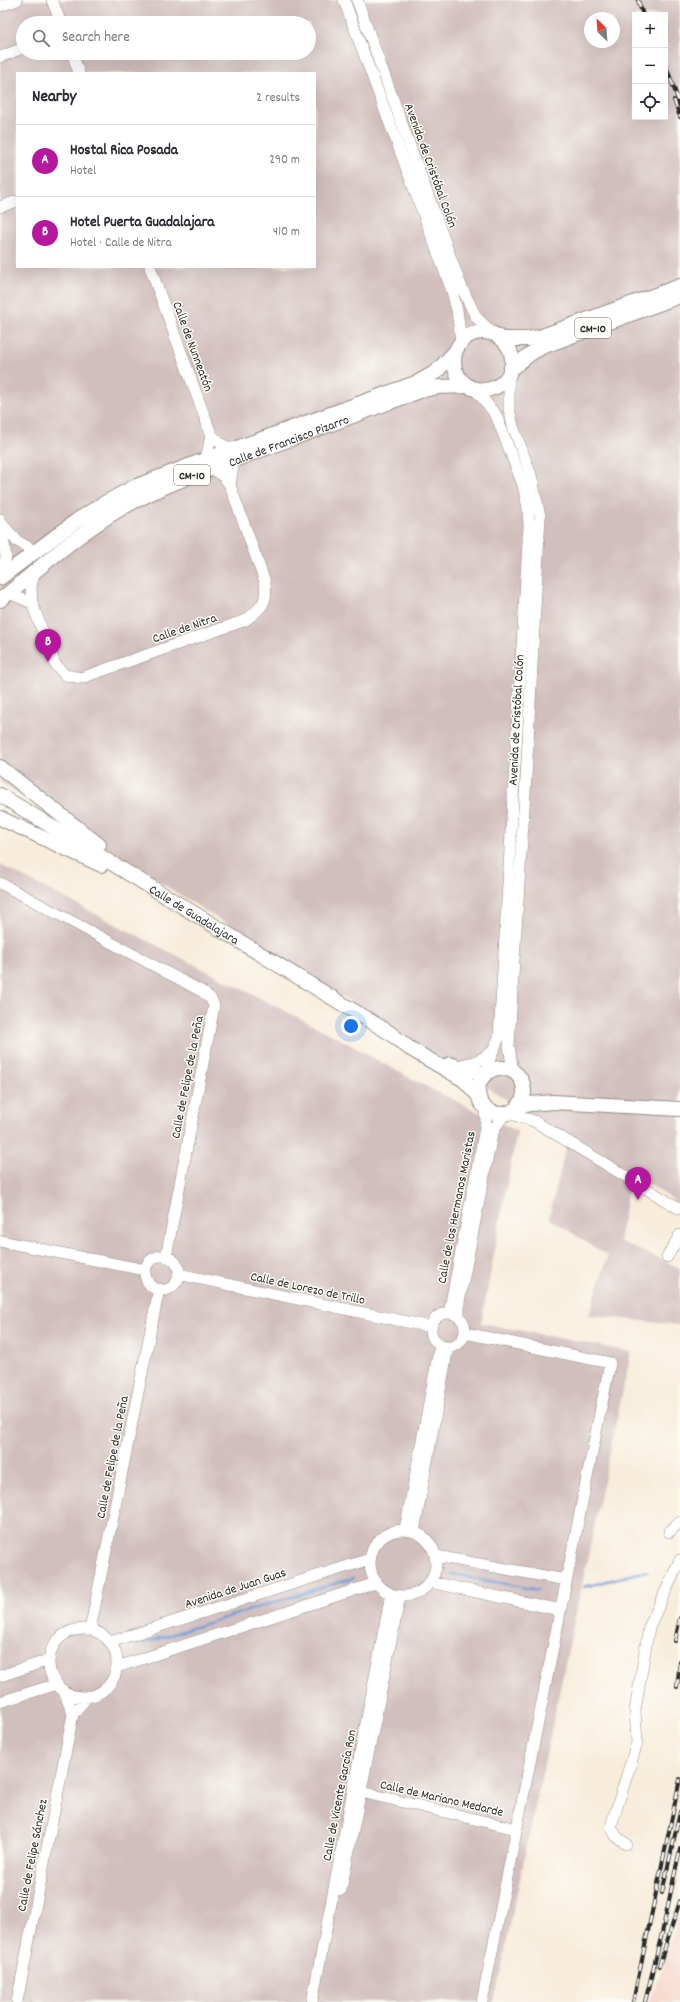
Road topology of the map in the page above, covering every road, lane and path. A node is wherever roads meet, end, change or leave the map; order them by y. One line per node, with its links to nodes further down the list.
1 (17, 0): 5 (street)
2 (52, 0): 6 (street)
3 (344, 0): 17 (street, Avenida de Cristóbal Colón)
4 (357, 0): 16 (street, Avenida de Cristóbal Colón)
5 (0, 6)
6 (58, 16)
7 (16, 51): 8 (street)
8 (0, 57)
9 (74, 60): 10 (street)
10 (79, 72)
11 (16, 201): 12 (street)
12 (0, 207)
13 (150, 268): 20 (street, Calle de Nunneatón)
14 (680, 286): 16 (main road, CM-10)
15 (680, 296): 18 (main road, CM-10)
16 (497, 336): 17 (main road, CM-10); 18 (main road)
17 (457, 347): 19 (main road); 21 (main road, Calle de Francisco Pizarro / CM-10)
18 (510, 372): 19 (main road, CM-10); 39 (street, Avenida de Cristóbal Colón)
19 (471, 387): 21 (main road, Calle de Francisco Pizarro / CM-10); 37 (street, Avenida de Cristóbal Colón)
20 (211, 434): 21 (street); 22 (street)
21 (233, 455): 22 (main road, Calle de Francisco Pizarro / CM-10); 23 (street, Calle de Nitra)
22 (208, 464): 23 (street, Calle de Nitra); 25 (main road, Calle de Francisco Pizarro / CM-10); 26 (main road, Calle de Francisco Pizarro / CM-10)
23 (230, 485): 29 (street, Calle de Nitra)
24 (1, 521): 25 (street); 27 (street)
25 (35, 551): 27 (main road, Calle de Francisco Pizarro / CM-10)
26 (34, 573): 28 (main road, Calle de Francisco Pizarro / CM-10); 29 (street, Calle de Nitra)
27 (1, 578)
28 (4, 596): 29 (street)
29 (32, 603)
30 (0, 767): 35 (main road)
31 (0, 794): 34 (main road, Calle de Guadalajara)
32 (0, 818): 34 (main road)
33 (0, 883): 48 (street, Calle de Felipe de la Peña)
34 (188, 908): 35 (main road, Calle de Guadalajara)
35 (251, 948): 36 (main road, Calle de Guadalajara)
36 (390, 1033): 38 (main road, Calle de Guadalajara); 41 (main road, Calle de Guadalajara)
37 (494, 1050): 38 (street); 40 (street, Avenida de Cristóbal Colón)
38 (454, 1066): 40 (main road, Calle de Guadalajara)
39 (513, 1071): 40 (main road); 42 (main road)
40 (487, 1074): 41 (main road)
41 (481, 1101): 42 (main road); 53 (street, Calle de los Hermanos Maristas)
42 (516, 1106): 43 (main road); 44 (street); 44 (street); 53 (street)
43 (680, 1109)
44 (534, 1121): 45 (street)
45 (680, 1209)
46 (680, 1235): 49 (street)
47 (0, 1241): 50 (street)
48 (166, 1257): 50 (street); 51 (street)
49 (667, 1257)
50 (145, 1270): 52 (street)
51 (178, 1274): 52 (street); 54 (street, Calle de Lorezo de Trillo)
52 (159, 1289): 68 (street, Calle de Felipe de la Peña)
53 (454, 1315): 54 (street); 55 (street)
54 (431, 1327): 56 (street)
55 (465, 1333): 56 (street); 63 (street)
56 (444, 1346): 58 (street)
57 (680, 1522): 59 (street)
58 (410, 1531): 60 (street); 61 (street)
59 (669, 1532)
60 (436, 1556): 63 (street); 64 (street)
61 (370, 1559): 65 (street); 69 (street, Avenida de Juan Guas)
62 (680, 1560): 79 (street)
63 (566, 1580): 67 (street)
64 (430, 1582): 66 (street); 67 (street)
65 (376, 1583): 66 (street); 71 (street)
66 (396, 1595): 77 (street); 81 (street, Calle de Vicente García Ron)
67 (560, 1610): 78 (street)
68 (90, 1630): 69 (street); 70 (street)
69 (110, 1642): 71 (street)
70 (49, 1660): 72 (street); 73 (street)
71 (117, 1667): 74 (street)
72 (0, 1676)
73 (60, 1687): 74 (street); 75 (street); 76 (street)
74 (88, 1696): 76 (street)
75 (0, 1702)
76 (73, 1714): 80 (street, Calle de Felipe Sánchez)
77 (361, 1792): 78 (street, Calle de Mariano Medarde); 82 (street)
78 (516, 1829): 83 (street)
79 (626, 1844)
80 (17, 2002)
81 (312, 2002)
82 (319, 2002)
83 (482, 2002)

